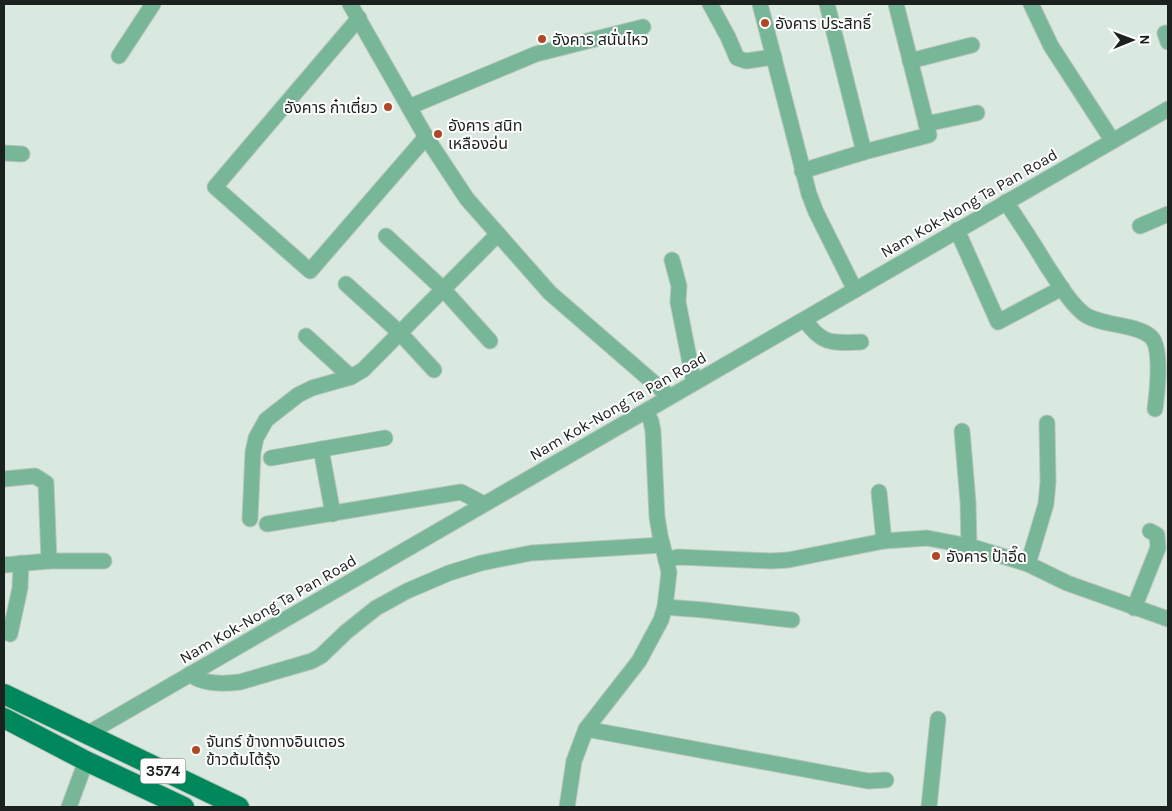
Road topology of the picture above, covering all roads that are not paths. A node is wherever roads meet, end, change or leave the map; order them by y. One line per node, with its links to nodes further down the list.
1 (152, 4): 11 (street)
2 (350, 4): 8 (street)
3 (710, 4): 12 (street)
4 (760, 4): 12 (street)
5 (828, 4): 20 (street)
6 (896, 4): 13 (street)
7 (1031, 4): 19 (street)
8 (359, 18): 14 (street); 18 (street)
9 (643, 27): 14 (street)
10 (972, 45): 13 (street)
11 (118, 56)
12 (774, 56): 23 (street)
13 (910, 60): 17 (street)
14 (409, 107): 18 (street)
15 (1168, 110): 19 (street, Nam Kok-Nong Ta Pan Road)
16 (976, 113): 17 (street)
17 (926, 124): 20 (street)
18 (426, 137): 28 (street)
19 (1112, 140): 24 (street, Nam Kok-Nong Ta Pan Road)
20 (864, 152): 23 (street)
21 (4, 153): 22 (street)
22 (22, 154)
23 (802, 171): 34 (street)
24 (1006, 202): 27 (street, Nam Kok-Nong Ta Pan Road); 32 (street)
25 (1168, 214): 26 (street)
26 (1140, 226)
27 (957, 230): 32 (street); 34 (street, Nam Kok-Nong Ta Pan Road)
28 (498, 234): 33 (street); 43 (street)
29 (386, 236): 33 (street)
30 (672, 260): 42 (street)
31 (346, 284): 36 (street)
32 (1062, 288): 44 (street)
33 (443, 289): 36 (street); 38 (street)
34 (855, 290): 35 (street, Nam Kok-Nong Ta Pan Road)
35 (805, 320): 39 (street); 42 (street, Nam Kok-Nong Ta Pan Road)
36 (400, 333): 40 (street); 41 (street)
37 (306, 336): 41 (street)
38 (490, 341)
39 (861, 342)
40 (434, 370)
41 (351, 378): 55 (street)
42 (694, 383): 43 (street, Nam Kok-Nong Ta Pan Road)
43 (670, 397): 45 (street, Nam Kok-Nong Ta Pan Road)
44 (1155, 409)
45 (646, 411): 53 (street, Nam Kok-Nong Ta Pan Road); 59 (street)
46 (1047, 423): 65 (street)
47 (962, 431): 60 (street)
48 (385, 438): 49 (street)
49 (321, 449): 50 (street); 54 (street)
50 (271, 458)
51 (4, 479): 62 (street)
52 (880, 492): 58 (street)
53 (484, 504): 54 (street); 72 (street, Nam Kok-Nong Ta Pan Road)
54 (333, 514): 56 (street)
55 (250, 519)
56 (267, 524)
57 (1150, 531): 68 (street)
58 (884, 541): 60 (street); 61 (street)
59 (662, 545): 61 (street); 72 (street)
60 (969, 546): 65 (street)
61 (666, 560): 67 (street)
62 (49, 561): 63 (street); 64 (street)
63 (104, 561)
64 (21, 563): 66 (street); 71 (street)
65 (1028, 564): 68 (street)
66 (4, 565)
67 (665, 607): 69 (street); 76 (street)
68 (1134, 608): 70 (street)
69 (792, 620)
70 (1168, 620)
71 (10, 634)
72 (190, 674): 77 (street, Nam Kok-Nong Ta Pan Road)
73 (4, 694): 77 (main road, 3574)
74 (938, 719): 84 (street)
75 (4, 723): 78 (main road, 3574)
76 (586, 729): 79 (street); 83 (street)
77 (87, 734): 78 (main road); 82 (main road, 3574)
78 (81, 758): 80 (street); 81 (main road, 3574)
79 (886, 780)
80 (69, 807)
81 (184, 807)
82 (239, 807)
83 (567, 807)
84 (929, 807)

